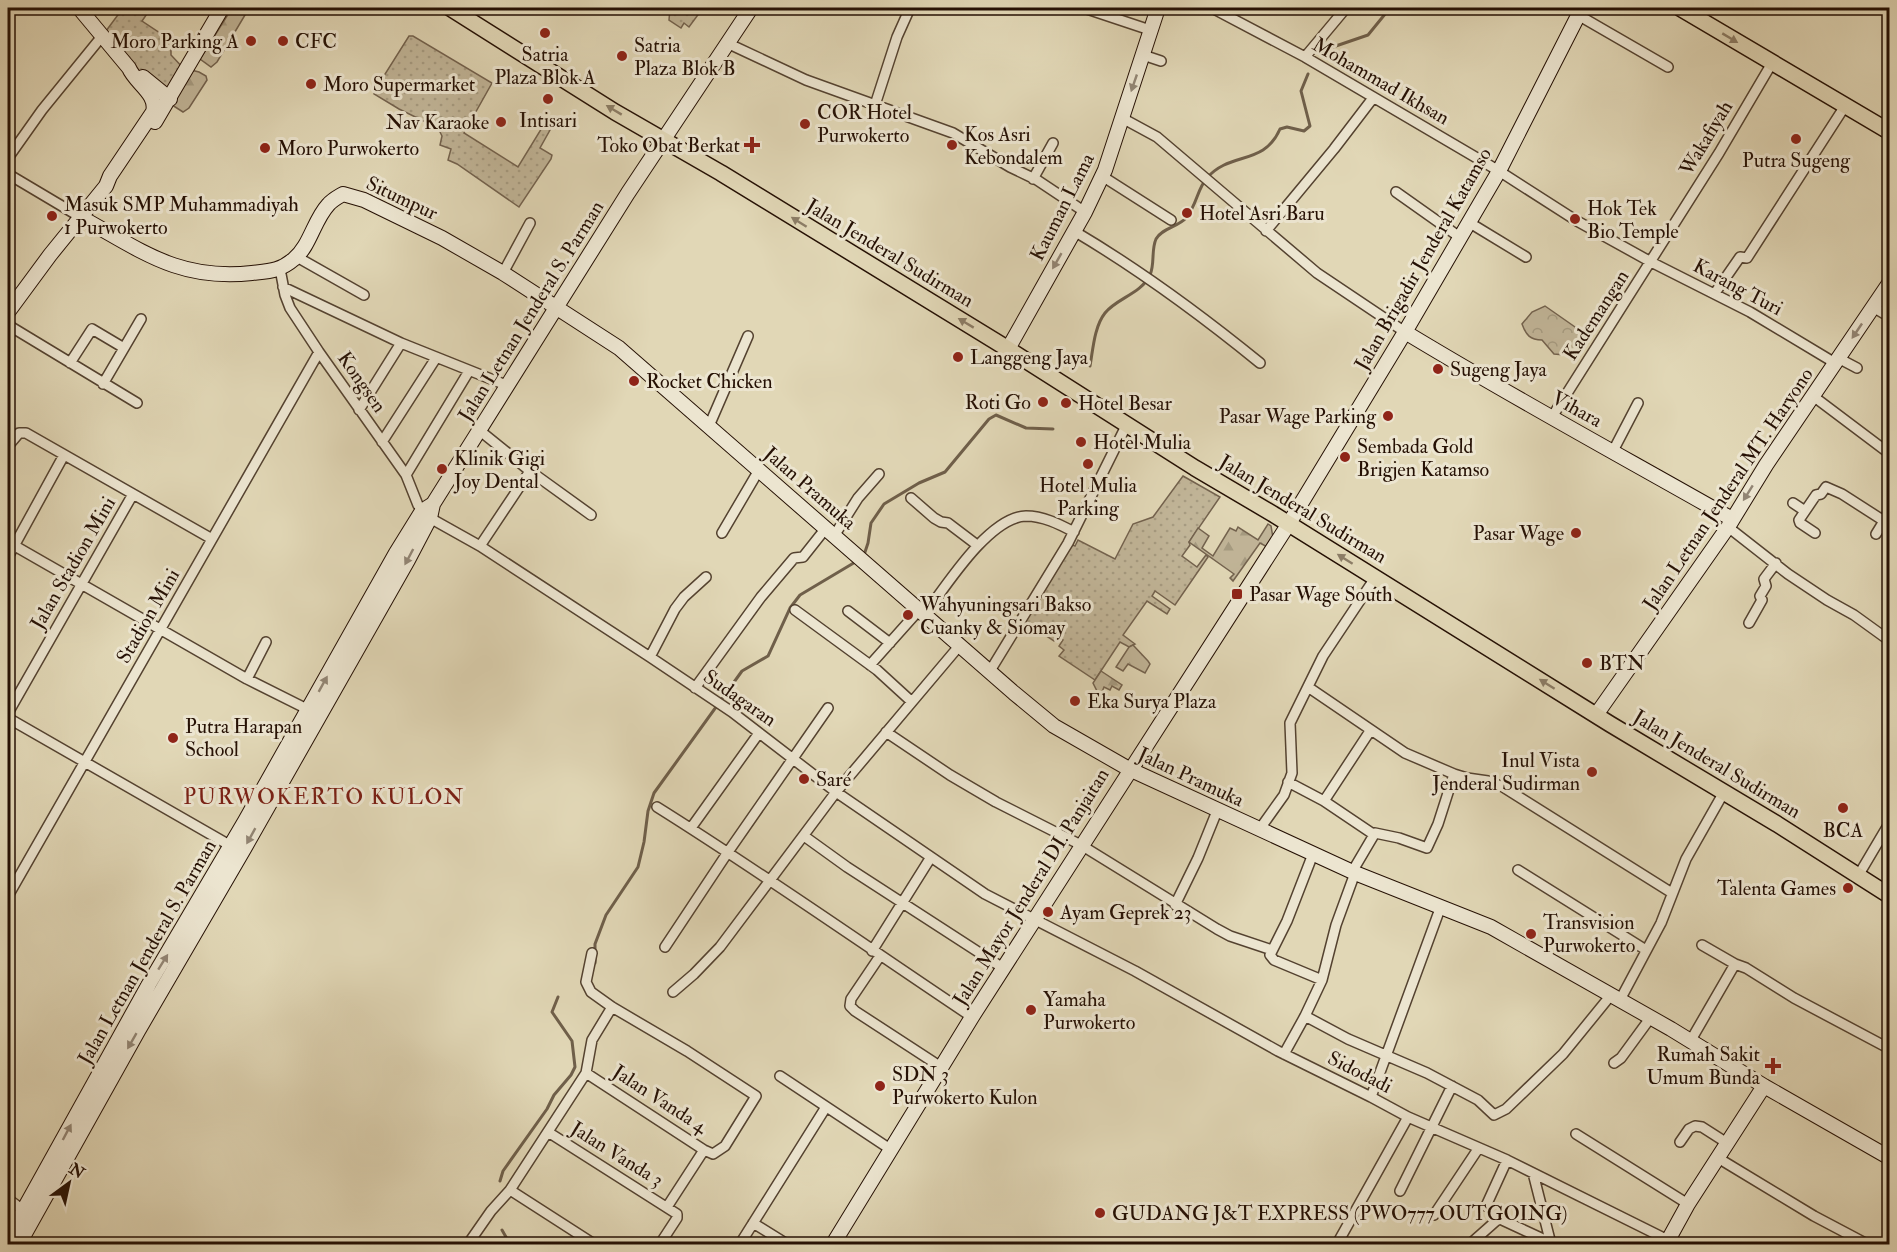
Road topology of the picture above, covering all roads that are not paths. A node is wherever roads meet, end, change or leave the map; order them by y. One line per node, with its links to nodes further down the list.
1 (79, 8): 13 (street)
2 (222, 8): 22 (street)
3 (450, 8): 27 (main road, Jalan Jenderal Sudirman, one-way to 3)
4 (751, 8): 14 (street, Jalan Letnan Jenderal S. Parman)
5 (910, 8): 23 (street)
6 (1084, 8): 12 (street)
7 (1158, 8): 12 (street, Kauman Lama)
8 (1212, 8): 16 (street, Mohammad Ikhsan)
9 (1347, 8): 16 (street)
10 (1680, 8): 18 (main road, one-way to 18)
11 (1580, 11): 19 (street); 31 (street, Jalan Brigadir Jenderal Katamso)
12 (1150, 30): 15 (street, Kauman Lama)
13 (103, 35): 20 (street); 30 (street)
14 (727, 43): 23 (street); 27 (street, Jalan Letnan Jenderal S. Parman)
15 (1143, 55): 17 (street); 25 (street, Kauman Lama, one-way to 25)
16 (1305, 57): 21 (street, Mohammad Ikhsan)
17 (1161, 61)
18 (1772, 63): 24 (main road); 46 (street, Wakafiyah)
19 (1668, 67)
20 (134, 73): 22 (street); 29 (street)
21 (1373, 98): 31 (street, Mohammad Ikhsan); 42 (street)
22 (170, 99): 29 (street)
23 (875, 105): 34 (street)
24 (1845, 106): 26 (main road); 51 (street)
25 (1122, 118): 33 (street, Kauman Lama); 42 (street)
26 (1890, 132)
27 (664, 140): 53 (street, Jalan Letnan Jenderal S. Parman); 63 (main road, Jalan Jenderal Sudirman, one-way to 27)
28 (1053, 143): 34 (street)
29 (133, 148): 37 (street)
30 (8, 158)
31 (1499, 171): 40 (street, Jalan Brigadir Jenderal Katamso); 46 (street, Karang Turi)
32 (8, 174): 37 (street)
33 (1102, 176): 36 (street, Kauman Lama); 38 (street)
34 (1033, 179): 36 (street)
35 (1396, 192): 43 (street)
36 (1085, 212): 41 (street, Kauman Lama)
37 (82, 218): 47 (street, Situmpur); 55 (street)
38 (1171, 220)
39 (530, 223): 48 (street)
40 (1470, 223): 43 (street, Jalan Brigadir Jenderal Katamso); 45 (street)
41 (1074, 231): 63 (street, Kauman Lama, one-way to 63); 68 (street)
42 (1266, 231): 59 (street)
43 (1461, 238): 59 (street, Jalan Brigadir Jenderal Katamso)
44 (297, 257): 47 (street, Situmpur); 48 (street, Situmpur); 52 (street)
45 (1526, 257)
46 (1651, 262): 51 (street, Karang Turi); 77 (street, Kademangan)
47 (280, 269): 50 (street, Kongsen)
48 (503, 273): 53 (street, Situmpur)
49 (1890, 282): 54 (street, Jalan Letnan Jenderal MT. Haryono)
50 (283, 287): 61 (street); 64 (street, Kongsen)
51 (1716, 293): 66 (street, Karang Turi)
52 (364, 295)
53 (557, 306): 72 (street, Jalan Letnan Jenderal S. Parman); 79 (street, Jalan Pramuka)
54 (1873, 307): 56 (street); 66 (street, Jalan Letnan Jenderal MT. Haryono, one-way to 66)
55 (8, 312)
56 (1890, 317)
57 (141, 320): 62 (street)
58 (8, 325): 67 (street)
59 (1405, 332): 77 (street, Vihara); 99 (street, Jalan Brigadir Jenderal Katamso)
60 (748, 336): 79 (street)
61 (401, 343): 65 (street); 76 (street)
62 (124, 348): 67 (street); 71 (street)
63 (1008, 349): 78 (main road, Jalan Jenderal Sudirman)
64 (319, 352): 76 (street, Kongsen); 105 (street, Stadion Mini)
65 (436, 358): 70 (street); 81 (street)
66 (1836, 361): 69 (street, Karang Turi); 73 (street, Jalan Letnan Jenderal MT. Haryono)
67 (70, 363): 71 (street)
68 (1260, 363)
69 (1857, 368)
70 (470, 371): 72 (street); 89 (street)
71 (103, 384): 74 (street)
72 (506, 386): 80 (street, Jalan Letnan Jenderal S. Parman)
73 (1813, 396): 84 (street); 98 (street, Jalan Letnan Jenderal MT. Haryono, one-way to 98)
74 (137, 403)
75 (1638, 403): 83 (street)
76 (359, 410): 81 (street, Kongsen)
77 (1552, 417): 83 (street, Vihara)
78 (1127, 424): 99 (main road, Jalan Jenderal Sudirman); 101 (street)
79 (709, 426): 86 (street, Jalan Pramuka)
80 (479, 430): 87 (street); 94 (street, Jalan Letnan Jenderal S. Parman)
81 (382, 442): 89 (street, Kongsen)
82 (8, 446): 85 (street)
83 (1612, 452): 98 (street, Vihara)
84 (1890, 454)
85 (64, 455): 90 (street); 106 (street)
86 (759, 470): 100 (street, Jalan Pramuka); 102 (street)
87 (530, 471): 96 (street); 108 (street)
88 (879, 474): 100 (street)
89 (406, 475): 94 (street, Kongsen)
90 (133, 494): 105 (street); 113 (street, Jalan Stadion Mini)
91 (911, 498): 107 (street)
92 (1793, 503): 95 (street)
93 (1890, 508): 97 (street)
94 (428, 511): 108 (street, Sudagaran); 131 (street, Jalan Letnan Jenderal S. Parman)
95 (1805, 511): 97 (street); 103 (street)
96 (591, 515)
97 (1884, 521): 104 (street)
98 (1730, 523): 110 (street); 133 (street, Jalan Letnan Jenderal MT. Haryono)
99 (1288, 525): 112 (main road, Jalan Jenderal Sudirman, one-way to 99); 140 (street, Jalan Mayor Jenderal DI. Panjaitan)
100 (830, 532): 116 (street, Jalan Pramuka); 128 (street)
101 (1074, 532): 107 (street); 125 (street)
102 (722, 533)
103 (1815, 533)
104 (1876, 534)
105 (212, 539): 118 (street, Stadion Mini)
106 (11, 544): 109 (street); 113 (street)
107 (977, 545): 116 (street)
108 (480, 546): 123 (street, Sudagaran)
109 (8, 557)
110 (1776, 564): 117 (street); 119 (street)
111 (706, 577): 123 (street)
112 (1375, 578): 127 (street); 133 (main road, Jalan Jenderal Sudirman, one-way to 112)
113 (82, 584): 118 (street); 132 (street, Jalan Stadion Mini)
114 (795, 610): 124 (street)
115 (848, 611): 121 (street)
116 (923, 611): 121 (street); 122 (street, Jalan Pramuka)
117 (1749, 623)
118 (161, 630): 126 (street); 139 (street, Stadion Mini)
119 (1890, 641)
120 (266, 642): 126 (street)
121 (890, 643): 124 (street)
122 (960, 645): 125 (street, Jalan Pramuka); 129 (street)
123 (650, 657): 128 (street, Sudagaran)
124 (870, 665): 129 (street)
125 (990, 670): 140 (street, Jalan Pramuka)
126 (247, 679): 131 (street)
127 (1308, 687): 135 (street); 142 (street)
128 (694, 688): 137 (street, Sudagaran)
129 (912, 702): 136 (street)
130 (828, 708): 138 (street)
131 (315, 712): 153 (street, Jalan Letnan Jenderal S. Parman); 195 (street, Jalan Letnan Jenderal S. Parman, one-way to 195)
132 (8, 713)
133 (1596, 715): 144 (main road, Jalan Jenderal Sudirman)
134 (8, 718): 139 (street)
135 (1370, 730): 141 (street); 145 (street)
136 (886, 732): 143 (street); 154 (street)
137 (759, 733): 138 (street, Sudagaran); 149 (street)
138 (793, 758): 143 (street, Sudagaran); 155 (street)
139 (85, 762): 153 (street); 163 (street, Stadion Mini)
140 (1129, 769): 147 (street, Jalan Pramuka); 154 (street, Jalan Mayor Jenderal DI. Panjaitan)
141 (1454, 774): 151 (street); 162 (street)
142 (1288, 782): 145 (street); 150 (street)
143 (836, 792): 152 (street); 157 (street, Sudagaran)
144 (1724, 792): 160 (main road, Jalan Jenderal Sudirman); 162 (street)
145 (1324, 801): 151 (street)
146 (657, 807): 149 (street)
147 (1217, 811): 150 (street, Jalan Pramuka); 166 (street)
148 (1890, 822): 160 (street)
149 (691, 828): 155 (street)
150 (1259, 830): 156 (street, Jalan Pramuka)
151 (1373, 834): 159 (street)
152 (804, 836): 161 (street); 165 (street)
153 (226, 843): 195 (street, Jalan Letnan Jenderal S. Parman, one-way to 153)
154 (1081, 845): 166 (street); 168 (street, Jalan Mayor Jenderal DI. Panjaitan)
155 (728, 852): 161 (street); 170 (street)
156 (1313, 854): 159 (street, Jalan Pramuka); 171 (street)
157 (932, 857): 165 (street); 168 (street, Sudagaran)
158 (1518, 870): 172 (street)
159 (1354, 873): 167 (street, Jalan Pramuka); 177 (street)
160 (1858, 876): 164 (main road, Jalan Jenderal Sudirman)
161 (768, 880): 174 (street); 178 (street)
162 (1672, 893): 172 (street)
163 (8, 896)
164 (1890, 896)
165 (902, 903): 174 (street); 176 (street)
166 (1175, 904): 171 (street)
167 (1441, 906): 179 (street, Jalan Pramuka); 187 (street)
168 (1033, 920): 176 (street, Jalan Mayor Jenderal DI. Panjaitan); 186 (street, Sidodadi)
169 (1702, 945): 175 (street)
170 (665, 947)
171 (1272, 950): 177 (street)
172 (1646, 950): 179 (street)
173 (592, 953): 180 (street)
174 (876, 954): 182 (street); 189 (street)
175 (1735, 964): 184 (street); 185 (street)
176 (1003, 968): 182 (street, Jalan Mayor Jenderal DI. Panjaitan)
177 (1322, 980): 181 (street)
178 (673, 992)
179 (1616, 997): 183 (street, Jalan Pramuka); 192 (street)
180 (612, 1007): 190 (street); 205 (street, Jalan Vanda 4)
181 (1305, 1016): 186 (street); 187 (street)
182 (972, 1017): 189 (street, Jalan Mayor Jenderal DI. Panjaitan)
183 (1651, 1017): 184 (street, Jalan Pramuka); 188 (street)
184 (1690, 1040): 193 (street, Jalan Pramuka)
185 (1890, 1049)
186 (1284, 1054): 194 (street, Sidodadi)
187 (1387, 1055): 192 (street); 194 (street)
188 (1614, 1063)
189 (941, 1067): 203 (street, Jalan Mayor Jenderal DI. Panjaitan)
190 (586, 1073): 199 (street); 205 (street, Jalan Vanda 4)
191 (780, 1076): 196 (street)
192 (1452, 1086): 198 (street)
193 (1764, 1086): 202 (street); 207 (street, Jalan Pramuka)
194 (1371, 1097): 197 (street, Sidodadi)
195 (91, 1101): 210 (street, Jalan Letnan Jenderal S. Parman)
196 (826, 1107): 203 (street); 219 (street)
197 (1408, 1117): 198 (street, Sidodadi); 230 (street)
198 (1431, 1128): 204 (street, Sidodadi); 212 (street)
199 (548, 1132): 211 (street); 216 (street, Jalan Vanda 3)
200 (1576, 1134): 214 (street)
201 (1680, 1142): 202 (street)
202 (1727, 1143): 206 (street)
203 (890, 1149): 229 (street, Jalan Mayor Jenderal DI. Panjaitan)
204 (1478, 1149): 208 (street, Sidodadi); 218 (street)
205 (704, 1150): 216 (street, Jalan Vanda 3)
206 (1718, 1158): 214 (street); 232 (street)
207 (1890, 1158)
208 (1506, 1160): 209 (street, Sidodadi); 215 (street)
209 (1533, 1173): 221 (street); 222 (street, Sidodadi)
210 (50, 1174): 217 (street, Jalan Letnan Jenderal S. Parman); 223 (street, Jalan Letnan Jenderal S. Parman)
211 (510, 1190): 224 (street); 225 (street)
212 (1400, 1191)
213 (8, 1199): 217 (street)
214 (1688, 1204): 222 (street)
215 (1486, 1206)
216 (667, 1207): 226 (street, Jalan Vanda 3)
217 (23, 1210): 220 (street, Jalan Letnan Jenderal S. Parman)
218 (1434, 1215)
219 (753, 1223): 227 (street); 228 (street)
220 (8, 1238)
221 (1552, 1244): 231 (street)
222 (1670, 1244)
223 (19, 1245)
224 (468, 1245)
225 (594, 1245)
226 (660, 1245)
227 (740, 1245)
228 (787, 1245)
229 (833, 1245)
230 (1337, 1245)
231 (1470, 1245)
232 (1867, 1245)

